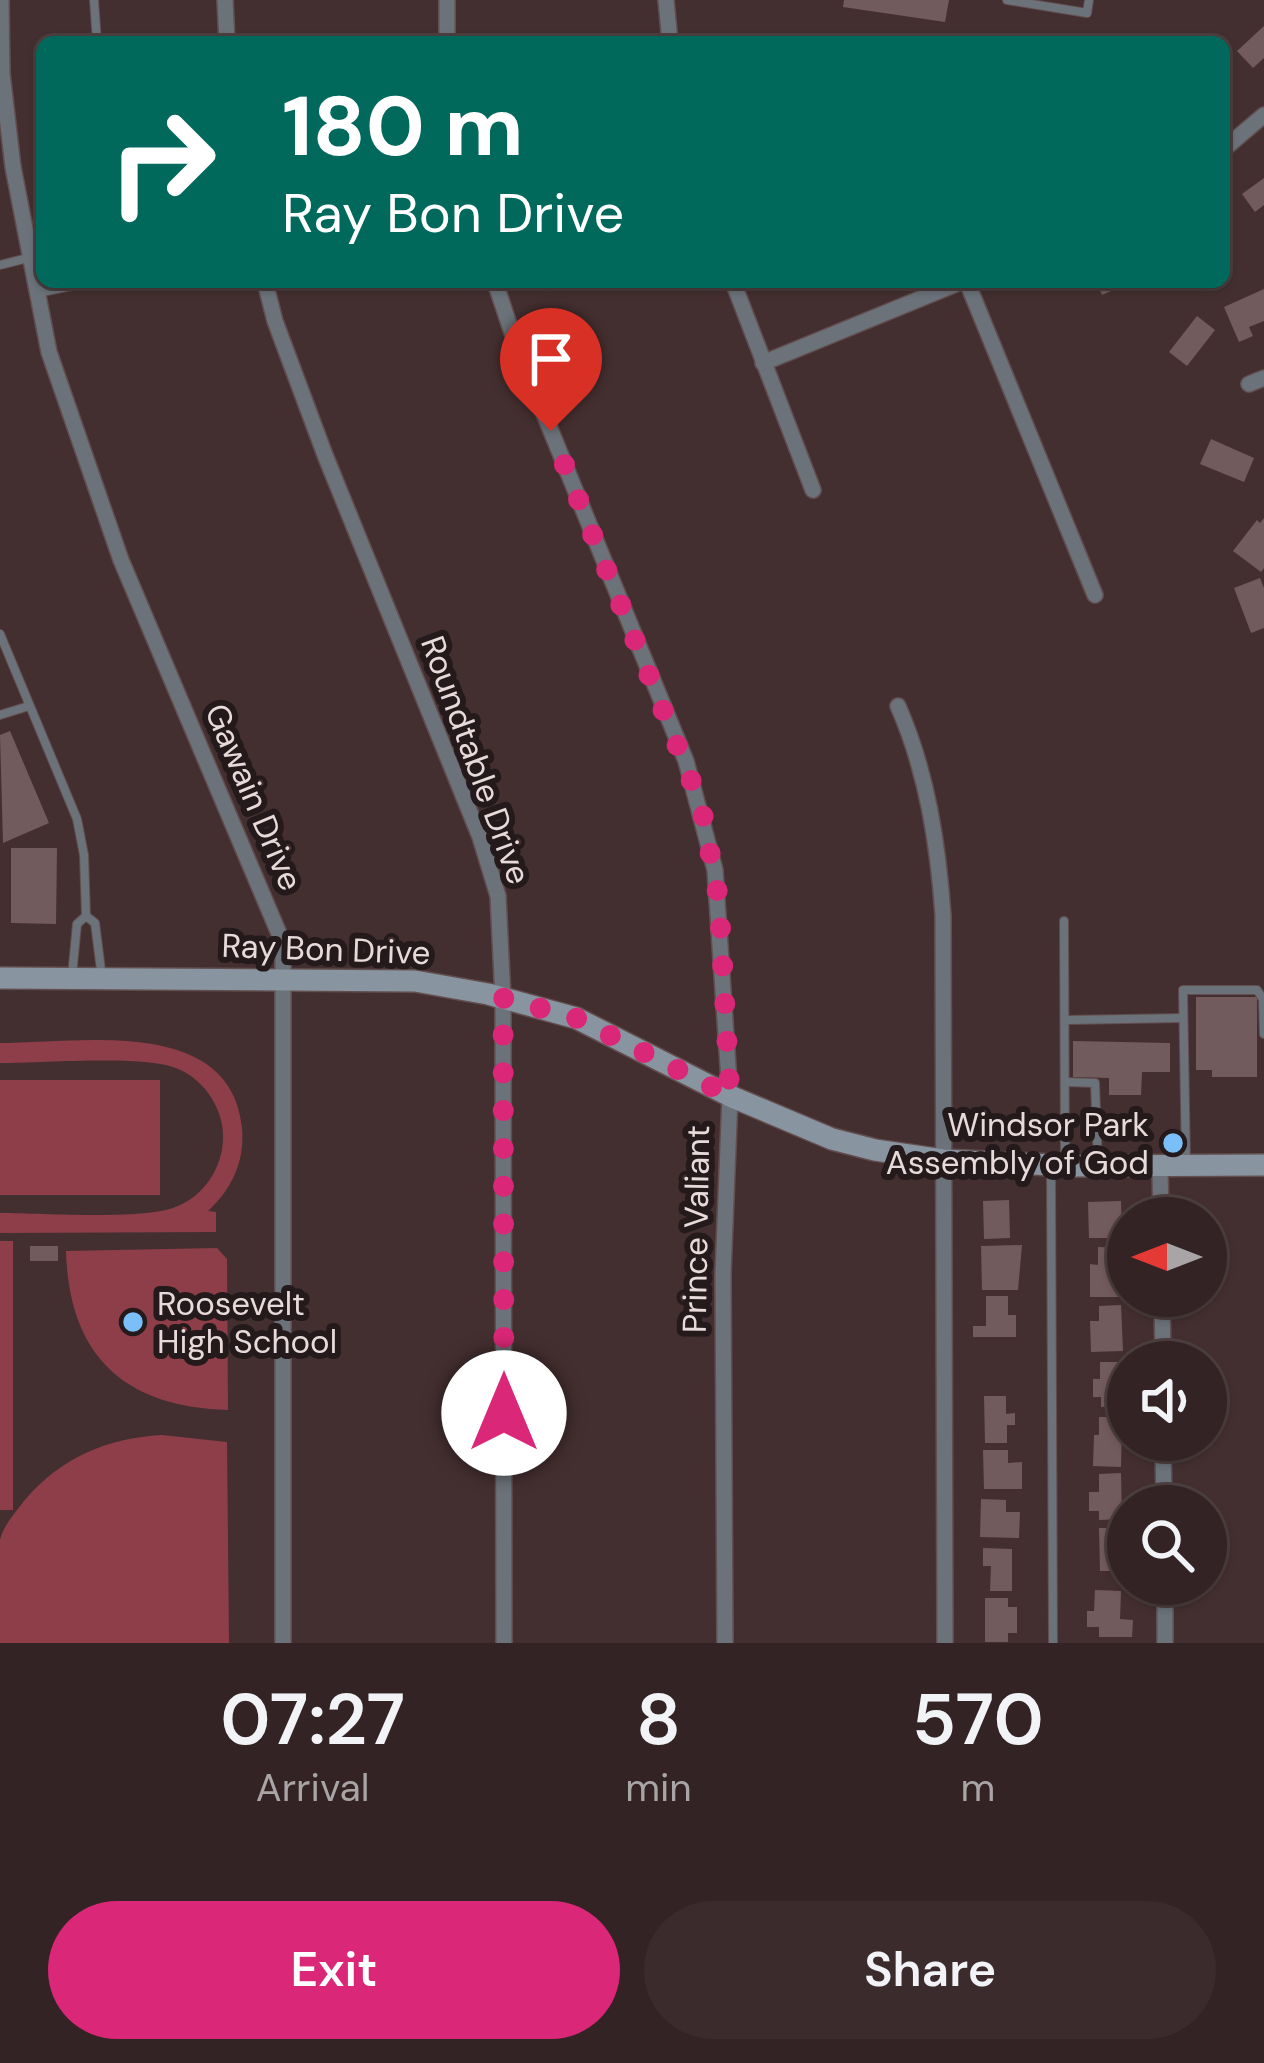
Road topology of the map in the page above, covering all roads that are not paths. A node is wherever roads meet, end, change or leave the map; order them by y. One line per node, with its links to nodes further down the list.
1 (1, 0): 8 (street, Gawain Drive)
2 (94, 0): 9 (lane)
3 (225, 0): 10 (street)
4 (447, 0): 11 (street)
5 (666, 0): 12 (street)
6 (1007, 0): 7 (lane)
7 (1089, 0)
8 (1, 36): 15 (street, Gawain Drive)
9 (97, 36)
10 (227, 36)
11 (447, 36)
12 (669, 36)
13 (1264, 115): 14 (street)
14 (1230, 144)
15 (29, 258): 16 (lane); 23 (street, Gawain Drive)
16 (0, 265)
17 (61, 288): 23 (lane)
18 (267, 288): 37 (street, Roundtable Drive)
19 (497, 288): 42 (street, Prince Valiant)
20 (735, 288): 24 (street)
21 (949, 288): 24 (street)
22 (967, 288): 26 (street)
23 (36, 293): 33 (street, Gawain Drive)
24 (763, 363): 25 (street)
25 (814, 490)
26 (1095, 596)
27 (0, 634): 28 (lane)
28 (28, 706): 30 (lane); 31 (lane)
29 (898, 706): 43 (street)
30 (0, 716)
31 (86, 916): 35 (lane); 36 (lane)
32 (1064, 921): 39 (lane)
33 (282, 977): 36 (street, Ray Bon Drive); 37 (street, Ray Bon Drive); 51 (street, Gawain Drive)
34 (0, 978): 35 (street, Ray Bon Drive)
35 (72, 978): 36 (street, Ray Bon Drive)
36 (102, 978)
37 (503, 998): 42 (street, Ray Bon Drive); 52 (street, Roundtable Drive)
38 (1184, 1018): 39 (lane); 40 (lane); 48 (lane)
39 (1066, 1021): 41 (lane)
40 (1264, 1034)
41 (1066, 1082): 44 (lane); 46 (lane)
42 (730, 1096): 43 (street, Ray Bon Drive); 53 (street, Prince Valiant)
43 (943, 1160): 44 (street, Ray Bon Drive); 54 (street)
44 (1058, 1165): 46 (street, Ray Bon Drive); 55 (lane)
45 (1264, 1165): 48 (street, Ray Bon Drive)
46 (1098, 1166): 47 (street, Ray Bon Drive)
47 (1160, 1166): 48 (street, Ray Bon Drive); 49 (street)
48 (1186, 1166)
49 (1161, 1197)
50 (1165, 1605): 56 (street)
51 (283, 1643)
52 (504, 1643)
53 (725, 1643)
54 (945, 1643)
55 (1053, 1643)
56 (1165, 1643)

